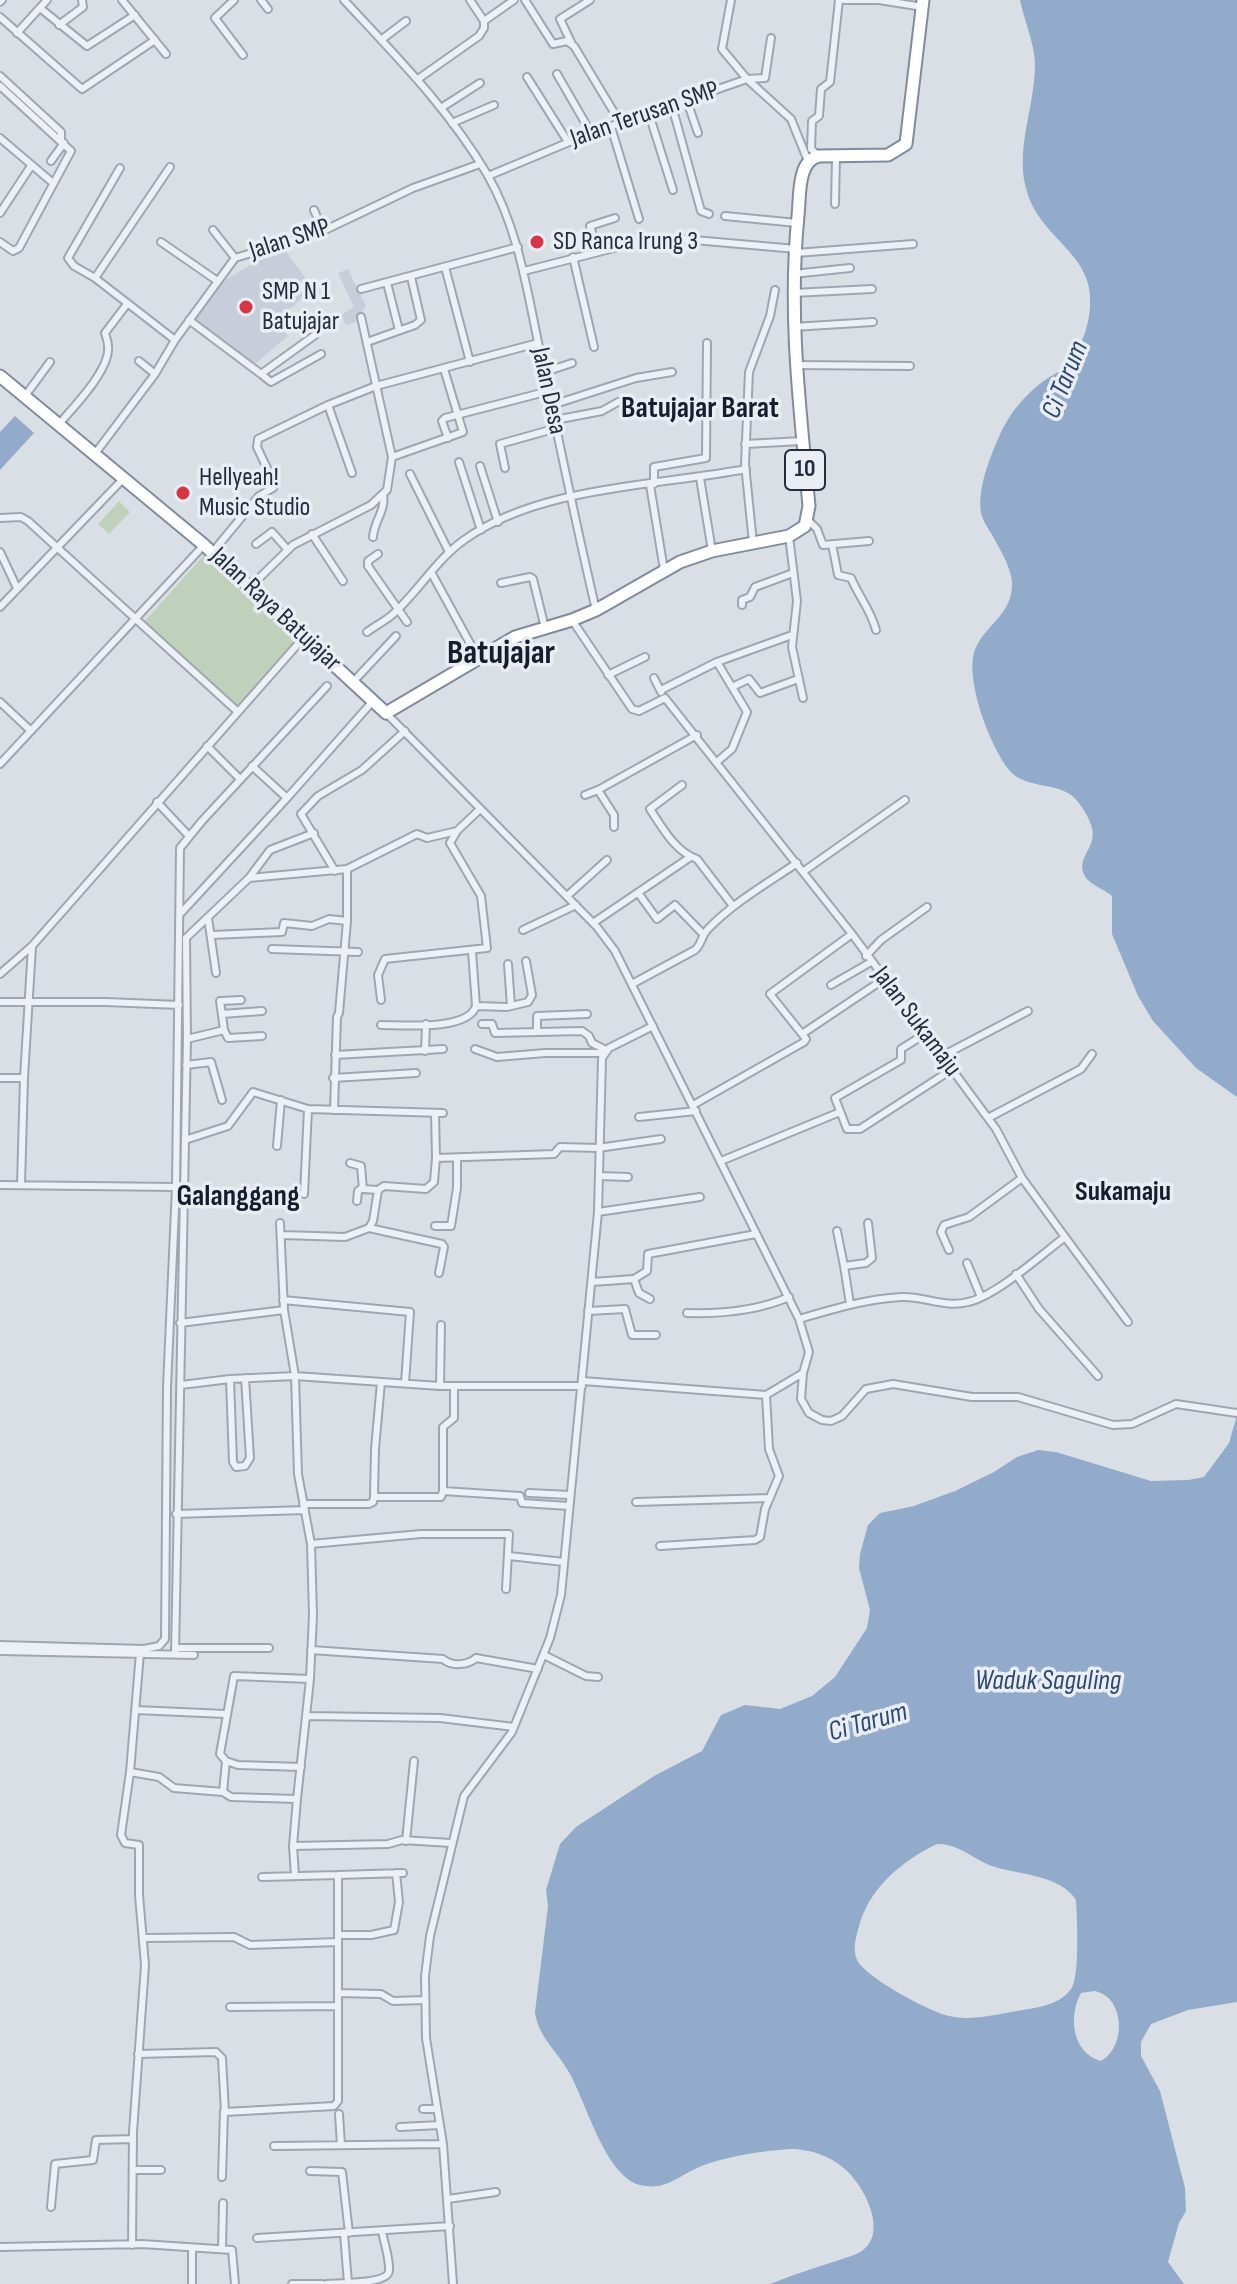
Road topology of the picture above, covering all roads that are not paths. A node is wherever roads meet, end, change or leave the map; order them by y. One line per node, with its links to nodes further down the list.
1 (47, 0): 15 (street)
2 (82, 0): 21 (street)
3 (122, 0): 17 (street)
4 (234, 0): 28 (street)
5 (261, 0): 16 (street)
6 (344, 0): 25 (street, Jalan Desa)
7 (470, 0): 20 (street)
8 (514, 0): 20 (street)
9 (525, 0): 26 (street)
10 (590, 0): 26 (street)
11 (731, 0): 33 (street)
12 (842, 0): 13 (street); 50 (street)
13 (879, 0): 14 (street)
14 (923, 3): 49 (highway)
15 (40, 8): 21 (street); 22 (street)
16 (268, 9)
17 (135, 15): 21 (street); 24 (street)
18 (0, 17): 22 (street)
19 (406, 21): 25 (street)
20 (484, 21): 32 (street)
21 (59, 25)
22 (17, 33): 24 (street)
23 (771, 38): 33 (street, Jalan Terusan SMP)
24 (155, 40): 27 (street)
25 (381, 40): 32 (street, Jalan Desa)
26 (571, 42): 42 (street)
27 (166, 54)
28 (243, 55)
29 (557, 74): 44 (street)
30 (0, 76): 47 (street)
31 (527, 77): 48 (street)
32 (418, 79): 39 (street, Jalan Desa)
33 (747, 79): 36 (street, Jalan Terusan SMP); 50 (street)
34 (480, 83): 39 (street)
35 (0, 86): 47 (street)
36 (687, 101): 38 (street, Jalan Terusan SMP); 45 (street)
37 (494, 105): 41 (street)
38 (672, 106): 40 (street, Jalan Terusan SMP); 62 (street)
39 (441, 108): 41 (street, Jalan Desa)
40 (649, 114): 42 (street, Jalan Terusan SMP); 58 (street)
41 (452, 123): 52 (street, Jalan Desa)
42 (621, 124): 43 (street, Jalan Terusan SMP)
43 (611, 127): 44 (street, Jalan Terusan SMP); 65 (street)
44 (591, 133): 48 (street, Jalan Terusan SMP)
45 (698, 133)
46 (0, 138): 53 (street)
47 (63, 141): 51 (street); 57 (street)
48 (568, 142): 56 (street, Jalan Terusan SMP)
49 (836, 156): 50 (highway); 59 (street)
50 (813, 159): 66 (highway, 10)
51 (51, 161)
52 (480, 164): 56 (street, Jalan Desa); 68 (street, Jalan SMP)
53 (31, 166): 57 (street); 61 (street)
54 (170, 167): 82 (street)
55 (120, 168): 82 (street)
56 (488, 176): 72 (street, Jalan Desa)
57 (53, 183): 69 (street)
58 (673, 190)
59 (835, 204)
60 (314, 210): 68 (street)
61 (0, 213)
62 (709, 214)
63 (725, 216): 66 (street)
64 (615, 218): 73 (street)
65 (639, 219)
66 (797, 223): 74 (highway, 10)
67 (213, 230): 76 (street)
68 (323, 231): 76 (street, Jalan SMP)
69 (0, 242)
70 (161, 242): 83 (street)
71 (913, 244): 74 (street)
72 (518, 247): 77 (street); 79 (street, Jalan Desa)
73 (598, 251): 74 (street); 75 (street)
74 (796, 251): 80 (highway, 10)
75 (573, 257): 79 (street); 100 (street)
76 (235, 258): 83 (street, Jalan SMP)
77 (445, 267): 81 (street); 104 (street)
78 (850, 268): 80 (street)
79 (524, 271): 98 (street, Jalan Desa)
80 (793, 274): 88 (highway, 10)
81 (411, 277): 84 (street); 94 (street)
82 (95, 278): 89 (street)
83 (216, 280): 91 (street, Jalan SMP)
84 (387, 283): 85 (street); 94 (street)
85 (361, 289)
86 (872, 289): 88 (street)
87 (775, 290): 126 (street)
88 (793, 293): 93 (highway, 10)
89 (127, 304): 96 (street); 122 (street)
90 (361, 317): 97 (street)
91 (189, 320): 96 (street, Jalan SMP); 112 (street)
92 (873, 322): 93 (street)
93 (793, 327): 106 (highway, 10)
94 (399, 330): 97 (street)
95 (315, 335): 112 (street)
96 (175, 340): 111 (street, Jalan SMP)
97 (367, 342): 114 (street)
98 (538, 343): 104 (street); 109 (street, Jalan Desa)
99 (707, 343): 130 (street)
100 (594, 347)
101 (321, 354): 112 (street)
102 (139, 361): 111 (street)
103 (50, 362): 116 (street)
104 (470, 362): 108 (street)
105 (572, 363): 109 (street)
106 (795, 365): 107 (street); 125 (highway, 10)
107 (910, 366)
108 (444, 369): 114 (street); 120 (street)
109 (545, 372): 115 (street, Jalan Desa)
110 (672, 372): 119 (street)
111 (155, 374): 127 (street, Jalan SMP)
112 (261, 374)
113 (0, 376): 116 (highway, Jalan Raya Batujajar)
114 (376, 386): 118 (street); 128 (street)
115 (549, 391): 119 (street, Jalan Desa); 120 (street)
116 (25, 396): 122 (highway, Jalan Raya Batujajar)
117 (618, 402): 121 (street)
118 (328, 405): 134 (street); 154 (street)
119 (552, 405): 121 (street, Jalan Desa)
120 (457, 415): 124 (street); 124 (street)
121 (555, 420): 123 (street, Jalan Desa)
122 (58, 425): 127 (highway, Jalan Raya Batujajar)
123 (557, 428): 132 (street); 141 (street, Jalan Desa)
124 (448, 438): 128 (street)
125 (802, 441): 126 (street); 143 (highway, 10)
126 (745, 444): 133 (street)
127 (94, 455): 137 (highway, Jalan Raya Batujajar)
128 (392, 457): 140 (street)
129 (459, 462): 145 (street)
130 (666, 465): 138 (street); 139 (street)
131 (480, 466): 144 (street)
132 (505, 468)
133 (746, 469): 136 (street); 150 (street)
134 (352, 473)
135 (410, 474): 158 (street)
136 (700, 478): 138 (street); 156 (street)
137 (123, 479): 153 (street); 154 (highway, Jalan Raya Batujajar)
138 (668, 482): 139 (street)
139 (652, 484): 141 (street); 160 (street)
140 (383, 494): 146 (street); 148 (street)
141 (570, 496): 144 (street); 170 (street, Jalan Desa)
142 (0, 518): 153 (street)
143 (808, 520): 147 (highway, 10); 152 (street)
144 (498, 522): 145 (street)
145 (481, 530): 158 (street)
146 (312, 534): 155 (street); 163 (street)
147 (789, 536): 150 (highway, 10); 162 (street)
148 (373, 537)
149 (869, 541): 152 (street)
150 (753, 543): 156 (highway, 10)
151 (256, 544): 155 (street)
152 (832, 544): 175 (street)
153 (57, 548): 166 (street); 171 (street)
154 (208, 549): 165 (highway, Jalan Raya Batujajar); 171 (street)
155 (288, 550): 165 (street)
156 (712, 551): 160 (highway, 10)
157 (0, 552): 166 (street)
158 (449, 552): 161 (street)
159 (378, 554): 169 (street)
160 (664, 570): 170 (highway, 10)
161 (431, 572): 169 (street); 181 (street)
162 (793, 573): 167 (street); 177 (street)
163 (343, 581)
164 (501, 583): 174 (street)
165 (250, 587): 178 (highway, Jalan Raya Batujajar)
166 (17, 588): 168 (street)
167 (742, 605)
168 (0, 607)
169 (397, 609): 173 (street); 176 (street)
170 (596, 610): 172 (highway, 10)
171 (136, 620): 194 (street); 196 (street)
172 (572, 620): 174 (highway, 10); 183 (street)
173 (407, 622)
174 (545, 628): 181 (highway, 10)
175 (876, 630)
176 (367, 632)
177 (792, 635): 182 (street); 185 (street)
178 (305, 636): 186 (highway, Jalan Raya Batujajar); 194 (street)
179 (396, 636): 186 (street)
180 (645, 657): 183 (street)
181 (478, 658): 195 (highway, 10)
182 (717, 662): 188 (street); 189 (street)
183 (608, 675): 190 (street)
184 (654, 678): 189 (street, Jalan Sukamaju)
185 (798, 679): 188 (street); 191 (street)
186 (353, 682): 192 (highway, Jalan Raya Batujajar)
187 (327, 686): 202 (street)
188 (732, 687): 200 (street)
189 (661, 690): 190 (street, Jalan Sukamaju)
190 (665, 698): 198 (street, Jalan Sukamaju)
191 (803, 698)
192 (373, 701): 195 (highway, Jalan Raya Batujajar); 207 (street)
193 (0, 702): 196 (street)
194 (238, 712): 199 (street)
195 (386, 713): 197 (street)
196 (31, 731): 201 (street)
197 (405, 731): 210 (street); 213 (street)
198 (697, 735): 200 (street, Jalan Sukamaju); 205 (street)
199 (207, 746): 203 (street); 209 (street)
200 (718, 761): 217 (street, Jalan Sukamaju)
201 (0, 764)
202 (252, 766): 203 (street); 207 (street)
203 (240, 779): 214 (street)
204 (682, 785): 215 (street)
205 (598, 790): 206 (street); 211 (street)
206 (585, 795)
207 (287, 798): 227 (street)
208 (905, 800): 220 (street)
209 (157, 802): 214 (street); 235 (street)
210 (480, 809): 212 (street); 223 (street)
211 (614, 827)
212 (457, 831): 218 (street); 238 (street)
213 (314, 833): 219 (street); 221 (street)
214 (189, 836): 227 (street)
215 (689, 858): 222 (street); 225 (street)
216 (607, 860): 223 (street)
217 (797, 863): 220 (street, Jalan Sukamaju); 225 (street)
218 (347, 869): 219 (street); 229 (street)
219 (335, 871): 221 (street)
220 (804, 871): 233 (street, Jalan Sukamaju)
221 (249, 878): 228 (street)
222 (639, 894): 230 (street); 232 (street)
223 (567, 896): 224 (street)
224 (576, 905): 230 (street); 231 (street)
225 (733, 906): 232 (street)
226 (927, 907): 240 (street)
227 (180, 914): 254 (street)
228 (208, 918): 234 (street); 270 (street)
229 (347, 921): 234 (street); 237 (street)
230 (593, 923): 248 (street)
231 (523, 930)
232 (703, 934): 248 (street)
233 (852, 934): 240 (street, Jalan Sukamaju); 267 (street)
234 (211, 935): 245 (street)
235 (32, 946): 244 (street); 253 (street)
236 (272, 949): 237 (street)
237 (345, 951): 239 (street); 276 (street)
238 (472, 951): 251 (street); 255 (street)
239 (358, 952)
240 (869, 959): 247 (street, Jalan Sukamaju); 249 (street)
241 (0, 961): 244 (street)
242 (526, 961): 256 (street)
243 (508, 964): 256 (street)
244 (7, 967): 246 (street)
245 (216, 973)
246 (0, 974)
247 (884, 979): 267 (street); 268 (street, Jalan Sukamaju)
248 (632, 984): 264 (street)
249 (831, 985)
250 (241, 1000): 259 (street)
251 (381, 1000)
252 (0, 1002): 253 (street)
253 (27, 1002): 254 (street); 282 (street)
254 (179, 1005): 305 (street)
255 (476, 1006): 256 (street); 261 (street)
256 (511, 1006)
257 (262, 1011): 259 (street)
258 (1028, 1011): 277 (street)
259 (222, 1014): 265 (street)
260 (587, 1014): 266 (street)
261 (426, 1024): 263 (street); 273 (street)
262 (482, 1024): 266 (street)
263 (381, 1025)
264 (653, 1026): 274 (street); 286 (street)
265 (224, 1030): 269 (street); 270 (street)
266 (537, 1032): 274 (street)
267 (802, 1034): 286 (street)
268 (925, 1034): 277 (street, Jalan Sukamaju); 289 (street)
269 (262, 1036)
270 (187, 1039): 278 (street)
271 (443, 1049): 273 (street)
272 (475, 1049): 274 (street)
273 (425, 1051): 276 (street)
274 (605, 1052): 295 (street)
275 (1092, 1054): 291 (street)
276 (335, 1055): 283 (street)
277 (942, 1056): 279 (street, Jalan Sukamaju)
278 (186, 1065): 284 (street); 293 (street)
279 (951, 1070): 289 (street); 291 (street, Jalan Sukamaju)
280 (416, 1073): 283 (street)
281 (0, 1078): 282 (street)
282 (24, 1078): 304 (street)
283 (333, 1078): 288 (street)
284 (222, 1100)
285 (281, 1100): 287 (street); 293 (street); 294 (street)
286 (695, 1108): 290 (street); 298 (street)
287 (308, 1109): 288 (street); 308 (street)
288 (334, 1110): 296 (street)
289 (840, 1112): 298 (street)
290 (639, 1117)
291 (988, 1118): 302 (street, Jalan Sukamaju)
292 (661, 1139): 295 (street)
293 (185, 1140): 337 (street)
294 (277, 1146)
295 (598, 1148): 297 (street); 300 (street)
296 (436, 1158): 297 (street); 307 (street)
297 (457, 1159): 314 (street)
298 (721, 1161): 317 (street)
299 (350, 1163): 306 (street)
300 (600, 1176): 301 (street); 311 (street)
301 (628, 1177)
302 (1022, 1178): 319 (street, Jalan Sukamaju); 320 (street)
303 (0, 1185): 304 (street)
304 (21, 1185): 305 (street)
305 (176, 1187): 367 (street)
306 (362, 1188): 307 (street); 310 (street)
307 (378, 1190): 315 (street)
308 (304, 1194)
309 (700, 1197): 311 (street)
310 (357, 1201)
311 (598, 1212): 326 (street)
312 (280, 1223): 318 (street)
313 (868, 1223): 322 (street)
314 (435, 1226)
315 (369, 1228): 318 (street); 323 (street)
316 (837, 1231): 322 (street)
317 (756, 1234): 325 (street); 327 (street)
318 (282, 1235): 330 (street)
319 (1065, 1237): 324 (street); 336 (street, Jalan Sukamaju)
320 (949, 1250)
321 (967, 1263): 328 (street)
322 (844, 1266): 331 (street)
323 (439, 1273)
324 (1016, 1274): 328 (street); 342 (street)
325 (634, 1279): 326 (street); 329 (street)
326 (592, 1282): 333 (street)
327 (789, 1297): 334 (street); 335 (street)
328 (981, 1297): 331 (street)
329 (650, 1299)
330 (283, 1300): 332 (street); 346 (street)
331 (850, 1304): 335 (street)
332 (284, 1310): 337 (street); 341 (street)
333 (588, 1311): 339 (street); 347 (street)
334 (687, 1313)
335 (799, 1319): 340 (street)
336 (1128, 1322)
337 (180, 1323): 348 (street)
338 (441, 1325): 349 (street)
339 (656, 1335)
340 (803, 1373): 351 (street); 352 (street)
341 (295, 1376): 343 (street); 345 (street); 360 (street)
342 (1098, 1376)
343 (245, 1378): 344 (street); 344 (street)
344 (230, 1379): 348 (street)
345 (381, 1382): 346 (street); 356 (street)
346 (405, 1383): 349 (street)
347 (583, 1384): 350 (street); 351 (street); 355 (street)
348 (181, 1385): 361 (street)
349 (440, 1386): 350 (street)
350 (454, 1386): 353 (street)
351 (766, 1395): 357 (street)
352 (1237, 1413)
353 (443, 1491): 356 (street); 359 (street)
354 (529, 1493): 355 (street)
355 (570, 1495): 359 (street)
356 (374, 1497): 360 (street)
357 (770, 1498): 358 (street); 363 (street)
358 (636, 1502)
359 (569, 1506): 365 (street)
360 (304, 1507): 361 (street); 362 (street)
361 (176, 1514): 370 (street)
362 (311, 1544): 364 (street); 369 (street)
363 (660, 1546)
364 (509, 1556): 365 (street); 366 (street)
365 (564, 1562): 373 (street)
366 (506, 1589)
367 (0, 1648): 371 (street)
368 (269, 1648): 370 (street)
369 (311, 1650): 374 (street); 376 (street)
370 (175, 1651): 371 (street); 372 (street)
371 (140, 1653): 377 (street)
372 (194, 1655)
373 (544, 1655): 374 (street); 375 (street)
374 (538, 1669): 380 (street)
375 (598, 1677)
376 (310, 1679): 378 (street); 379 (street)
377 (136, 1710): 378 (street); 384 (street)
378 (225, 1714): 381 (street)
379 (308, 1716): 380 (street); 383 (street)
380 (514, 1727): 388 (street)
381 (226, 1761): 383 (street); 385 (street)
382 (414, 1761): 387 (street)
383 (301, 1767): 386 (street)
384 (130, 1772): 385 (street); 393 (street)
385 (223, 1792): 386 (street)
386 (297, 1799): 389 (street)
387 (406, 1841): 388 (street); 389 (street)
388 (451, 1843): 396 (street)
389 (293, 1846): 391 (street)
390 (338, 1875): 391 (street); 394 (street); 394 (street)
391 (295, 1876): 392 (street)
392 (262, 1877)
393 (144, 1938): 394 (street); 399 (street)
394 (338, 1938): 395 (street)
395 (338, 1993): 396 (street); 397 (street)
396 (423, 2000): 401 (street)
397 (338, 2006): 398 (street); 402 (street)
398 (230, 2007)
399 (138, 2054): 402 (street); 406 (street)
400 (423, 2109): 401 (street)
401 (437, 2109): 404 (street)
402 (224, 2111): 413 (street)
403 (339, 2114): 408 (street)
404 (440, 2125): 405 (street); 407 (street)
405 (400, 2127)
406 (133, 2139): 410 (street); 417 (street)
407 (443, 2144): 408 (street); 415 (street)
408 (341, 2145): 409 (street)
409 (274, 2146)
410 (133, 2170): 411 (street); 422 (street)
411 (161, 2170)
412 (310, 2171): 420 (street)
413 (222, 2177)
414 (496, 2192): 415 (street)
415 (448, 2199): 418 (street)
416 (223, 2203): 425 (street)
417 (51, 2207)
418 (450, 2226): 419 (street); 431 (street)
419 (382, 2231): 420 (street); 426 (street)
420 (346, 2233): 421 (street); 426 (street)
421 (257, 2238)
422 (132, 2245): 423 (street); 424 (street)
423 (0, 2247)
424 (192, 2248): 425 (street); 427 (street)
425 (222, 2249): 428 (street)
426 (348, 2283): 430 (street)
427 (192, 2284)
428 (235, 2284)
429 (292, 2284): 430 (street)
430 (325, 2284)
431 (453, 2284)

